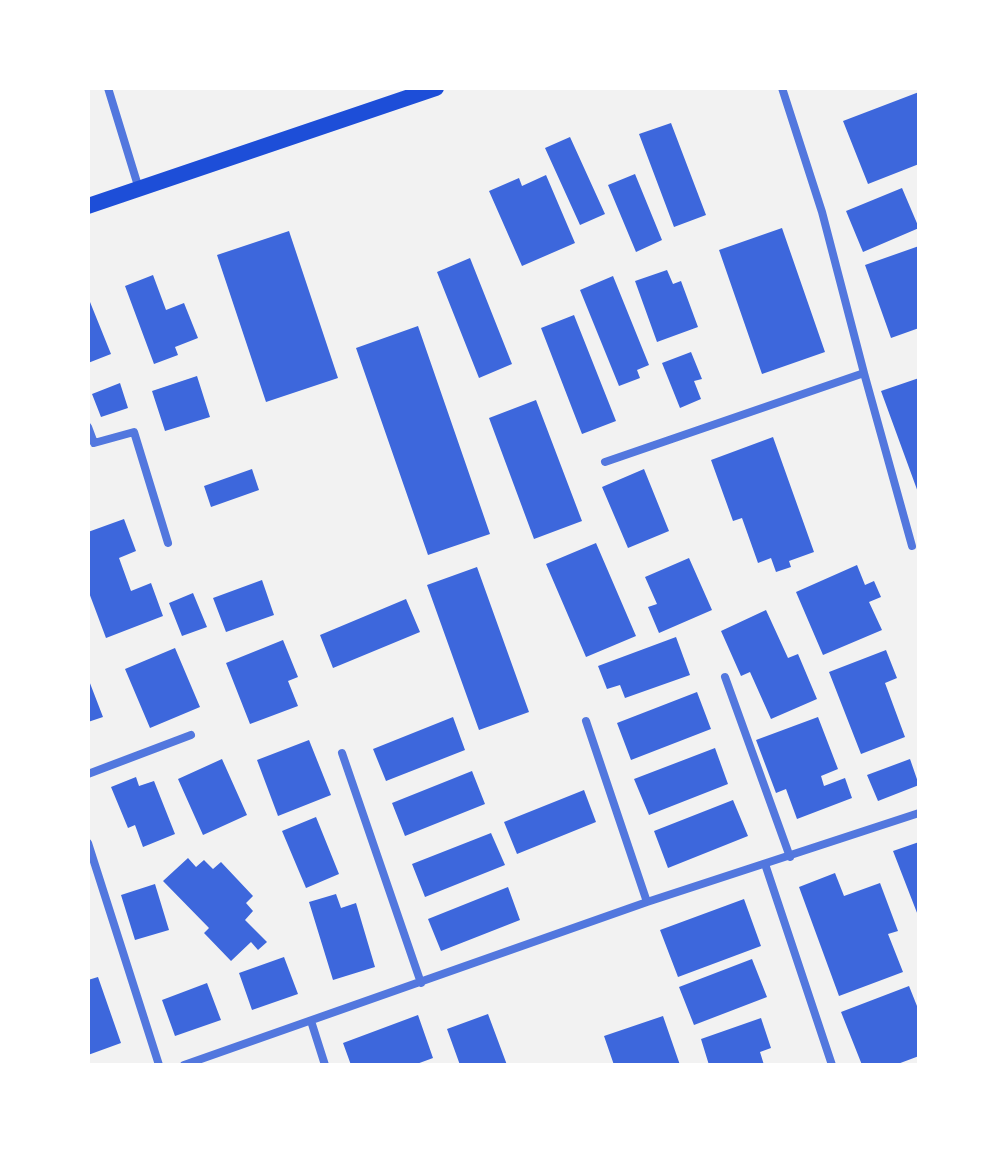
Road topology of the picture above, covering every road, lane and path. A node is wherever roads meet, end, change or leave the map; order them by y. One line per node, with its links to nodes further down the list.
1 (108, 88): 4 (street)
2 (436, 88): 4 (main road)
3 (782, 88): 6 (street)
4 (139, 189): 5 (main road)
5 (88, 206)
6 (864, 373): 8 (street); 10 (street)
7 (88, 427): 9 (street)
8 (605, 462)
9 (168, 543)
10 (912, 546)
11 (725, 677): 18 (street)
12 (586, 721): 20 (street)
13 (191, 735): 15 (street)
14 (342, 753): 21 (street)
15 (88, 774)
16 (919, 813): 18 (street)
17 (88, 843): 23 (street)
18 (790, 857): 19 (street)
19 (765, 864): 20 (street); 26 (street)
20 (647, 902): 21 (street)
21 (421, 983): 22 (street)
22 (311, 1021): 24 (street); 25 (street)
23 (159, 1065)
24 (184, 1065)
25 (325, 1065)
26 (832, 1065)

